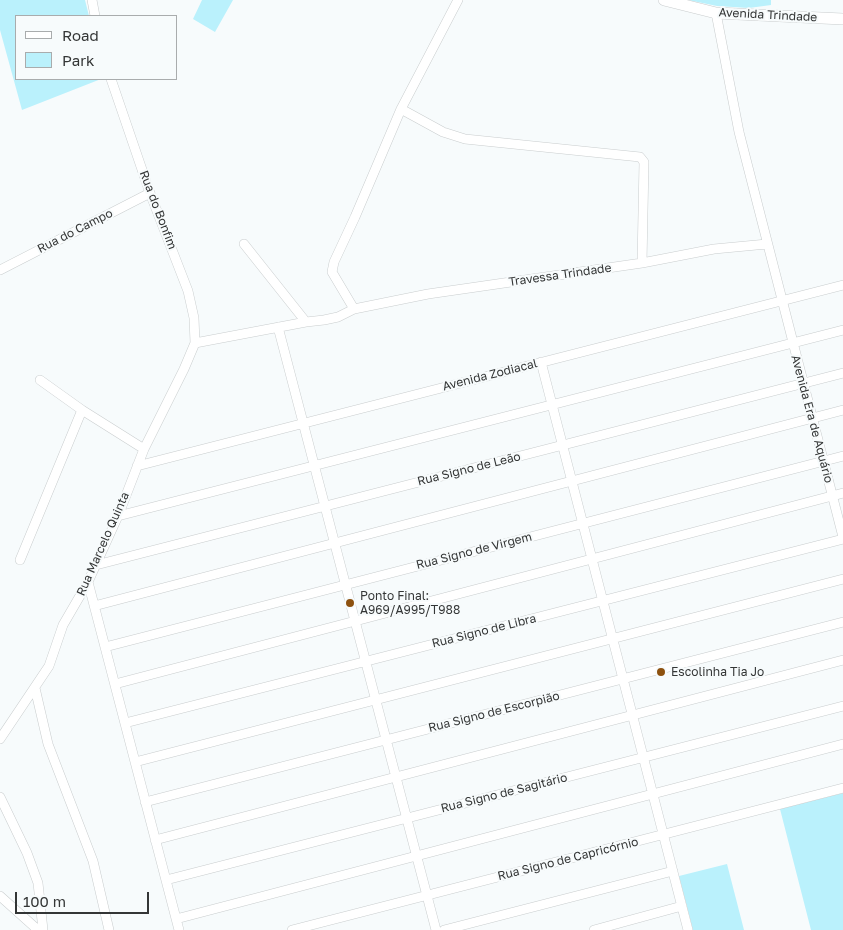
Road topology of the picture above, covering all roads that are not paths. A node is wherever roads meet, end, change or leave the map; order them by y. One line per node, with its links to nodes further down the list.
1 (92, 0): 5 (street)
2 (458, 0): 8 (street)
3 (664, 0): 4 (main road, Avenida Trindade)
4 (716, 13): 6 (main road, Avenida Trindade); 11 (street, Avenida Era de Aquário)
5 (95, 15)
6 (843, 19)
7 (111, 80): 9 (street, Rua do Bonfim)
8 (401, 109): 12 (street); 16 (street)
9 (150, 192): 13 (street, Rua do Campo); 20 (street, Rua do Bonfim)
10 (244, 244): 17 (street)
11 (767, 244): 12 (street, Travessa Trindade); 15 (street, Avenida Era de Aquário)
12 (642, 263): 16 (street, Travessa Trindade)
13 (0, 270)
14 (843, 285): 15 (street, Avenida Zodiacal)
15 (781, 301): 21 (street, Avenida Era de Aquário); 22 (street, Avenida Zodiacal)
16 (354, 309): 17 (street, Travessa Trindade)
17 (306, 322): 18 (street, Travessa Trindade)
18 (278, 327): 20 (street, Travessa Trindade); 30 (street)
19 (843, 330): 21 (street)
20 (195, 343): 32 (street, Rua Marcelo Quinta)
21 (792, 343): 25 (street, Avenida Era de Aquário); 26 (street)
22 (541, 362): 26 (street); 30 (street, Avenida Zodiacal)
23 (843, 373): 25 (street, Rua Signo de Leão)
24 (40, 380): 27 (street)
25 (803, 383): 29 (street, Avenida Era de Aquário); 31 (street, Rua Signo de Leão)
26 (552, 405): 31 (street); 36 (street)
27 (82, 410): 32 (street); 46 (street)
28 (843, 410): 29 (street)
29 (812, 418): 34 (street, Avenida Era de Aquário); 37 (street)
30 (304, 423): 35 (street, Avenida Zodiacal); 36 (street)
31 (562, 445): 37 (street); 40 (street, Rua Signo de Leão)
32 (144, 449): 35 (street, Rua Marcelo Quinta)
33 (843, 456): 34 (street, Rua Signo de Virgem)
34 (823, 461): 39 (street, Avenida Era de Aquário); 42 (street, Rua Signo de Virgem)
35 (137, 466): 41 (street, Rua Marcelo Quinta)
36 (315, 466): 40 (street); 41 (street)
37 (572, 481): 42 (street); 44 (street)
38 (843, 493): 39 (street)
39 (832, 496): 43 (street, Avenida Era de Aquário); 45 (street)
40 (325, 506): 44 (street); 47 (street, Rua Signo de Leão)
41 (118, 516): 47 (street, Rua Marcelo Quinta)
42 (583, 523): 45 (street); 50 (street, Rua Signo de Virgem)
43 (843, 538): 51 (street, Rua Signo de Libra)
44 (335, 543): 50 (street); 52 (street)
45 (592, 559): 51 (street); 53 (street)
46 (20, 560)
47 (96, 565): 49 (street, Rua Marcelo Quinta)
48 (843, 579): 55 (street)
49 (88, 582): 52 (street); 61 (street, Rua Marcelo Quinta)
50 (346, 584): 53 (street); 56 (street, Rua Signo de Virgem)
51 (603, 600): 55 (street); 58 (street, Rua Signo de Libra)
52 (94, 606): 56 (street)
53 (355, 621): 58 (street); 60 (street)
54 (843, 622): 59 (street, Rua Signo de Escorpião)
55 (613, 639): 59 (street); 62 (street)
56 (105, 647): 60 (street)
57 (843, 660): 64 (street)
58 (366, 661): 62 (street); 65 (street, Rua Signo de Libra)
59 (623, 678): 64 (street); 67 (street, Rua Signo de Escorpião)
60 (114, 684): 65 (street)
61 (35, 688): 66 (street, Rua Marcelo Quinta); 88 (street)
62 (376, 700): 67 (street); 70 (street)
63 (843, 706): 69 (street, Rua Signo de Sagitário)
64 (632, 715): 69 (street); 71 (street)
65 (124, 723): 70 (street)
66 (0, 739)
67 (386, 740): 71 (street); 75 (street, Rua Signo de Escorpião)
68 (843, 744): 73 (street)
69 (643, 757): 73 (street); 76 (street, Rua Signo de Sagitário)
70 (135, 762): 75 (street)
71 (396, 777): 76 (street); 78 (street)
72 (843, 788): 77 (street, Rua Signo de Capricórnio)
73 (653, 794): 77 (street); 79 (street)
74 (0, 797): 87 (street)
75 (145, 802): 78 (street)
76 (407, 818): 79 (street); 81 (street, Rua Signo de Sagitário)
77 (663, 834): 80 (street); 82 (street, Rua Signo de Capricórnio)
78 (155, 840): 81 (street)
79 (416, 856): 82 (street); 85 (street)
80 (673, 871): 84 (street); 92 (street)
81 (166, 880): 85 (street)
82 (427, 895): 90 (street, Rua Signo de Capricórnio); 91 (street)
83 (0, 896): 86 (street)
84 (682, 906): 93 (street); 94 (street)
85 (176, 919): 89 (street)
86 (38, 930)
87 (43, 930)
88 (109, 930)
89 (179, 930)
90 (292, 930)
91 (436, 930)
92 (444, 930)
93 (594, 930)
94 (688, 930)

